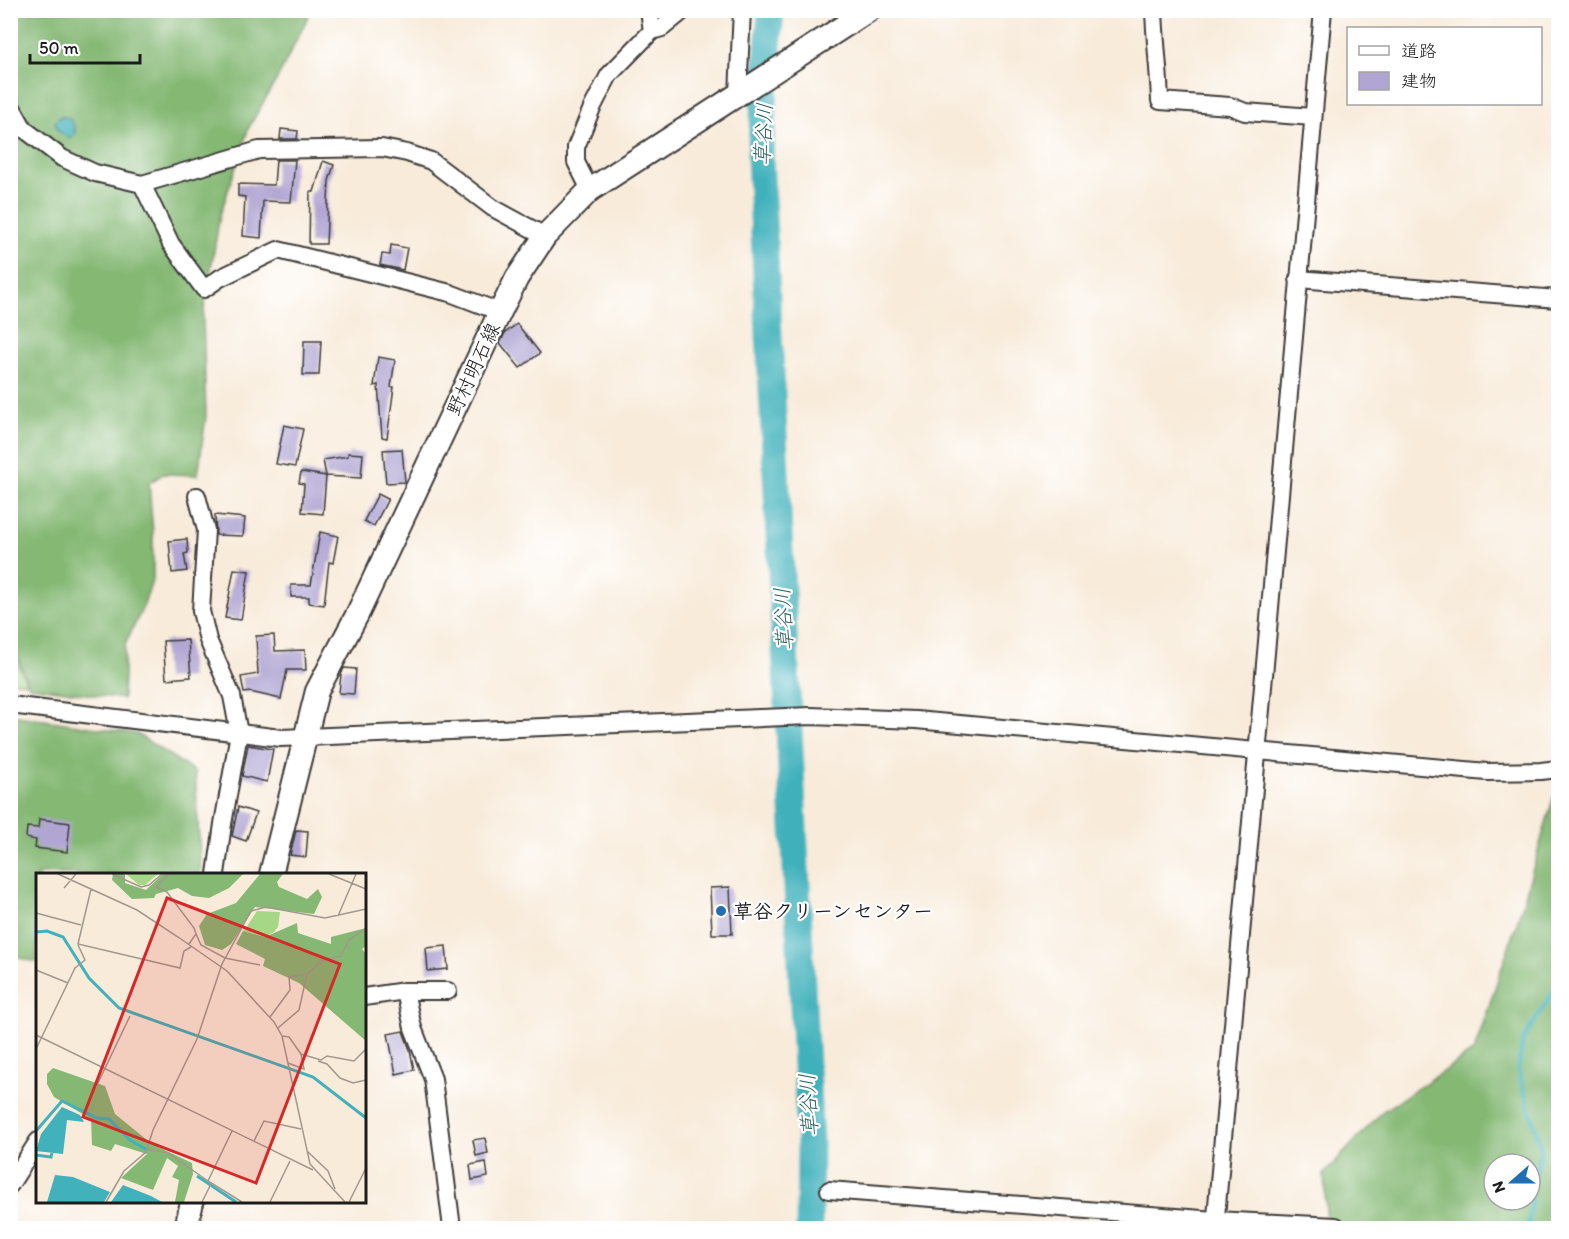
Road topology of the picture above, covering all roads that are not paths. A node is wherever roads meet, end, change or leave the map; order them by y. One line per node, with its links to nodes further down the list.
1 (649, 10): 7 (street)
2 (684, 10): 7 (street)
3 (742, 10): 8 (street)
4 (869, 10): 8 (main road, 野村明石線)
5 (1154, 10): 10 (street)
6 (1323, 10): 10 (street)
7 (652, 31): 12 (street)
8 (738, 94): 12 (main road, 野村明石線)
9 (10, 104): 11 (street)
10 (1313, 117): 14 (street)
11 (142, 184): 13 (street); 16 (street)
12 (590, 189): 13 (main road, 野村明石線)
13 (545, 236): 16 (main road, 野村明石線)
14 (1298, 279): 15 (street); 21 (street)
15 (1558, 299)
16 (500, 312): 20 (main road, 野村明石線)
17 (197, 496): 19 (street)
18 (10, 705): 19 (street)
19 (239, 733): 20 (street); 23 (street)
20 (305, 738): 21 (street); 24 (main road, 野村明石線)
21 (1257, 751): 22 (street); 32 (street)
22 (1558, 769)
23 (216, 873)
24 (271, 873)
25 (405, 991): 26 (street); 27 (street); 35 (street)
26 (448, 991)
27 (366, 997)
28 (36, 1145): 29 (street)
29 (10, 1185)
30 (829, 1190): 32 (street)
31 (192, 1203): 34 (main road)
32 (1215, 1224): 33 (street)
33 (1336, 1226)
34 (186, 1228)
35 (452, 1228)

